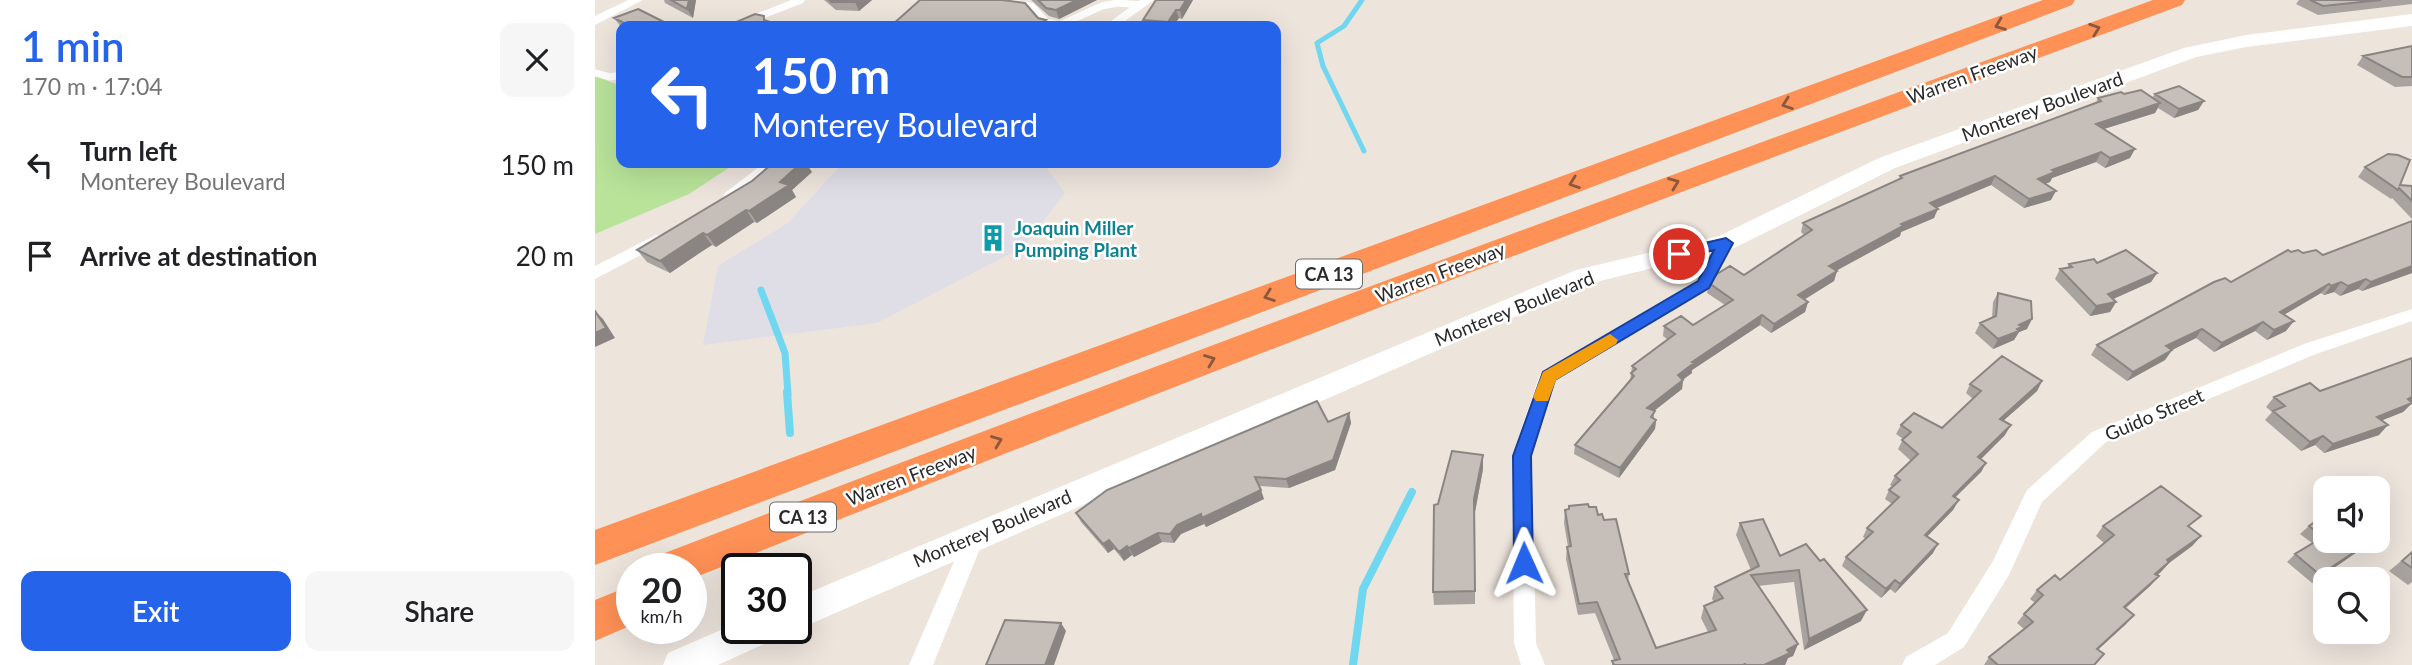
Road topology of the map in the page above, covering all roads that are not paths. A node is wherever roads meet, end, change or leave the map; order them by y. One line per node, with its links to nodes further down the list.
1 (637, 0): 7 (street)
2 (801, 0): 10 (lane)
3 (2064, 0): 24 (highway, Warren Freeway / CA 13, one-way to 24)
4 (2174, 0): 22 (highway, Warren Freeway / CA 13, one-way to 4)
5 (1000, 2): 11 (lane)
6 (1144, 3): 12 (lane); 13 (street)
7 (626, 4): 9 (street)
8 (2412, 20): 19 (street, Monterey Boulevard)
9 (595, 21)
10 (747, 21)
11 (1045, 21)
12 (1068, 21)
13 (1117, 21)
14 (595, 73): 15 (lane)
15 (616, 75)
16 (766, 168): 17 (street)
17 (718, 204)
18 (665, 235): 20 (street)
19 (1726, 243): 23 (street, Monterey Boulevard); 35 (street)
20 (595, 273)
21 (2412, 315): 36 (street, Guido Street)
22 (934, 465): 25 (highway, Warren Freeway / CA 13); 26 (highway)
23 (975, 535): 29 (street, Monterey Boulevard); 34 (street)
24 (595, 548)
25 (707, 555)
26 (707, 569)
27 (616, 592): 28 (highway)
28 (595, 601)
29 (812, 607)
30 (616, 611): 31 (highway)
31 (595, 621)
32 (727, 644): 33 (street)
33 (680, 665)
34 (921, 665)
35 (1533, 665)
36 (1914, 665)

